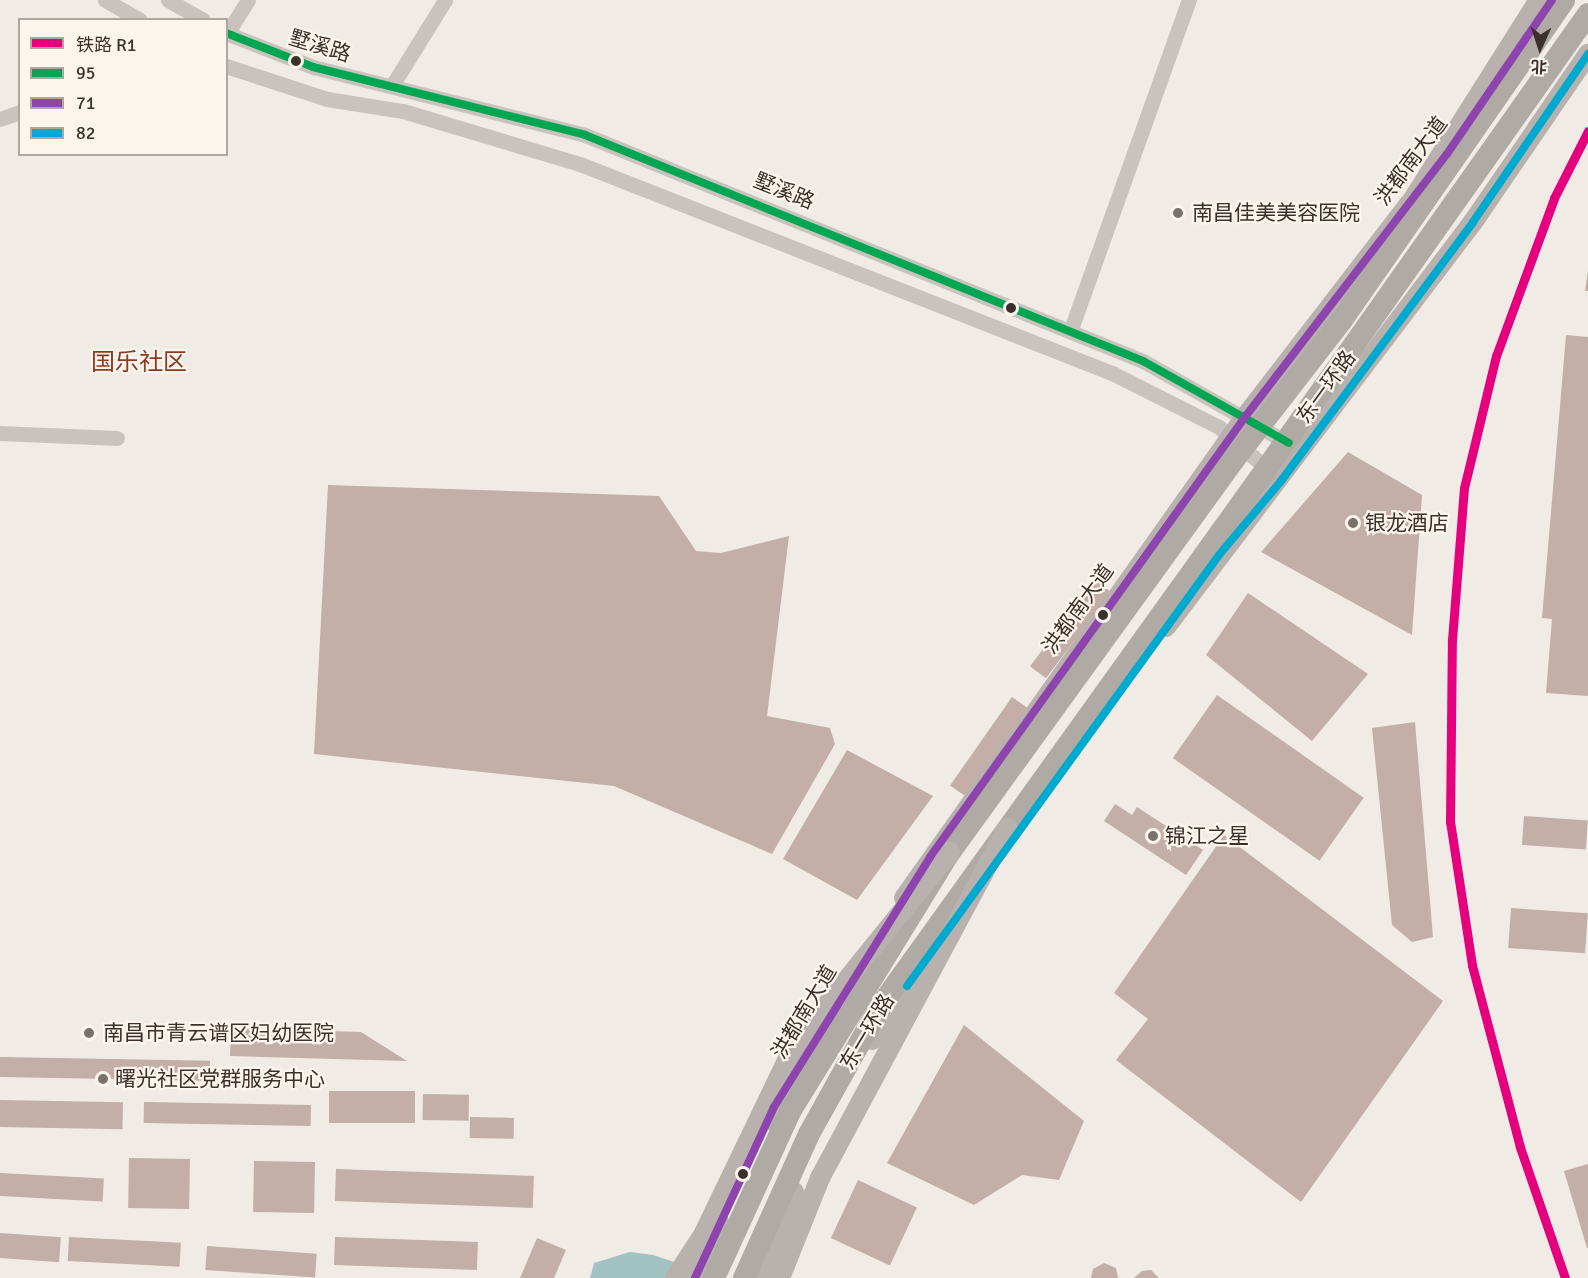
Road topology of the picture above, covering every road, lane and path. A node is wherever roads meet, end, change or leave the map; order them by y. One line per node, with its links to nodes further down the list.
1 (105, 0): 10 (street)
2 (168, 0): 11 (street)
3 (248, 0): 12 (street)
4 (445, 0): 16 (street)
5 (1189, 0): 20 (street)
6 (1539, 0): 19 (main road, bridge)
7 (1552, 0): 21 (main road, 洪都南大道)
8 (1564, 0): 19 (highway, 东一环路, bridge)
9 (1588, 14): 27 (highway, 东一环路, bridge)
10 (136, 18)
11 (200, 18)
12 (228, 32)
13 (228, 34): 16 (street, 墅溪路)
14 (1588, 54): 25 (main road)
15 (228, 67): 23 (street)
16 (393, 84): 20 (street, 墅溪路)
17 (18, 113): 18 (street)
18 (0, 119)
19 (1342, 320): 28 (highway, 东一环路, bridge)
20 (1071, 329): 21 (street, 墅溪路)
21 (1245, 417): 23 (main road, 洪都南大道); 25 (street, 墅溪路)
22 (0, 433): 24 (street)
23 (1231, 437): 26 (street); 29 (main road, 洪都南大道)
24 (117, 438)
25 (1303, 452): 26 (main road)
26 (1281, 481): 30 (main road)
27 (1008, 828): 30 (main road, bridge); 30 (highway, 东一环路, bridge)
28 (950, 852): 29 (main road, bridge); 34 (highway, 东一环路, bridge)
29 (707, 1236): 31 (main road, bridge); 32 (main road, bridge); 33 (main road, 洪都南大道)
30 (768, 1275)
31 (675, 1278)
32 (687, 1278)
33 (695, 1278)
34 (714, 1278)

